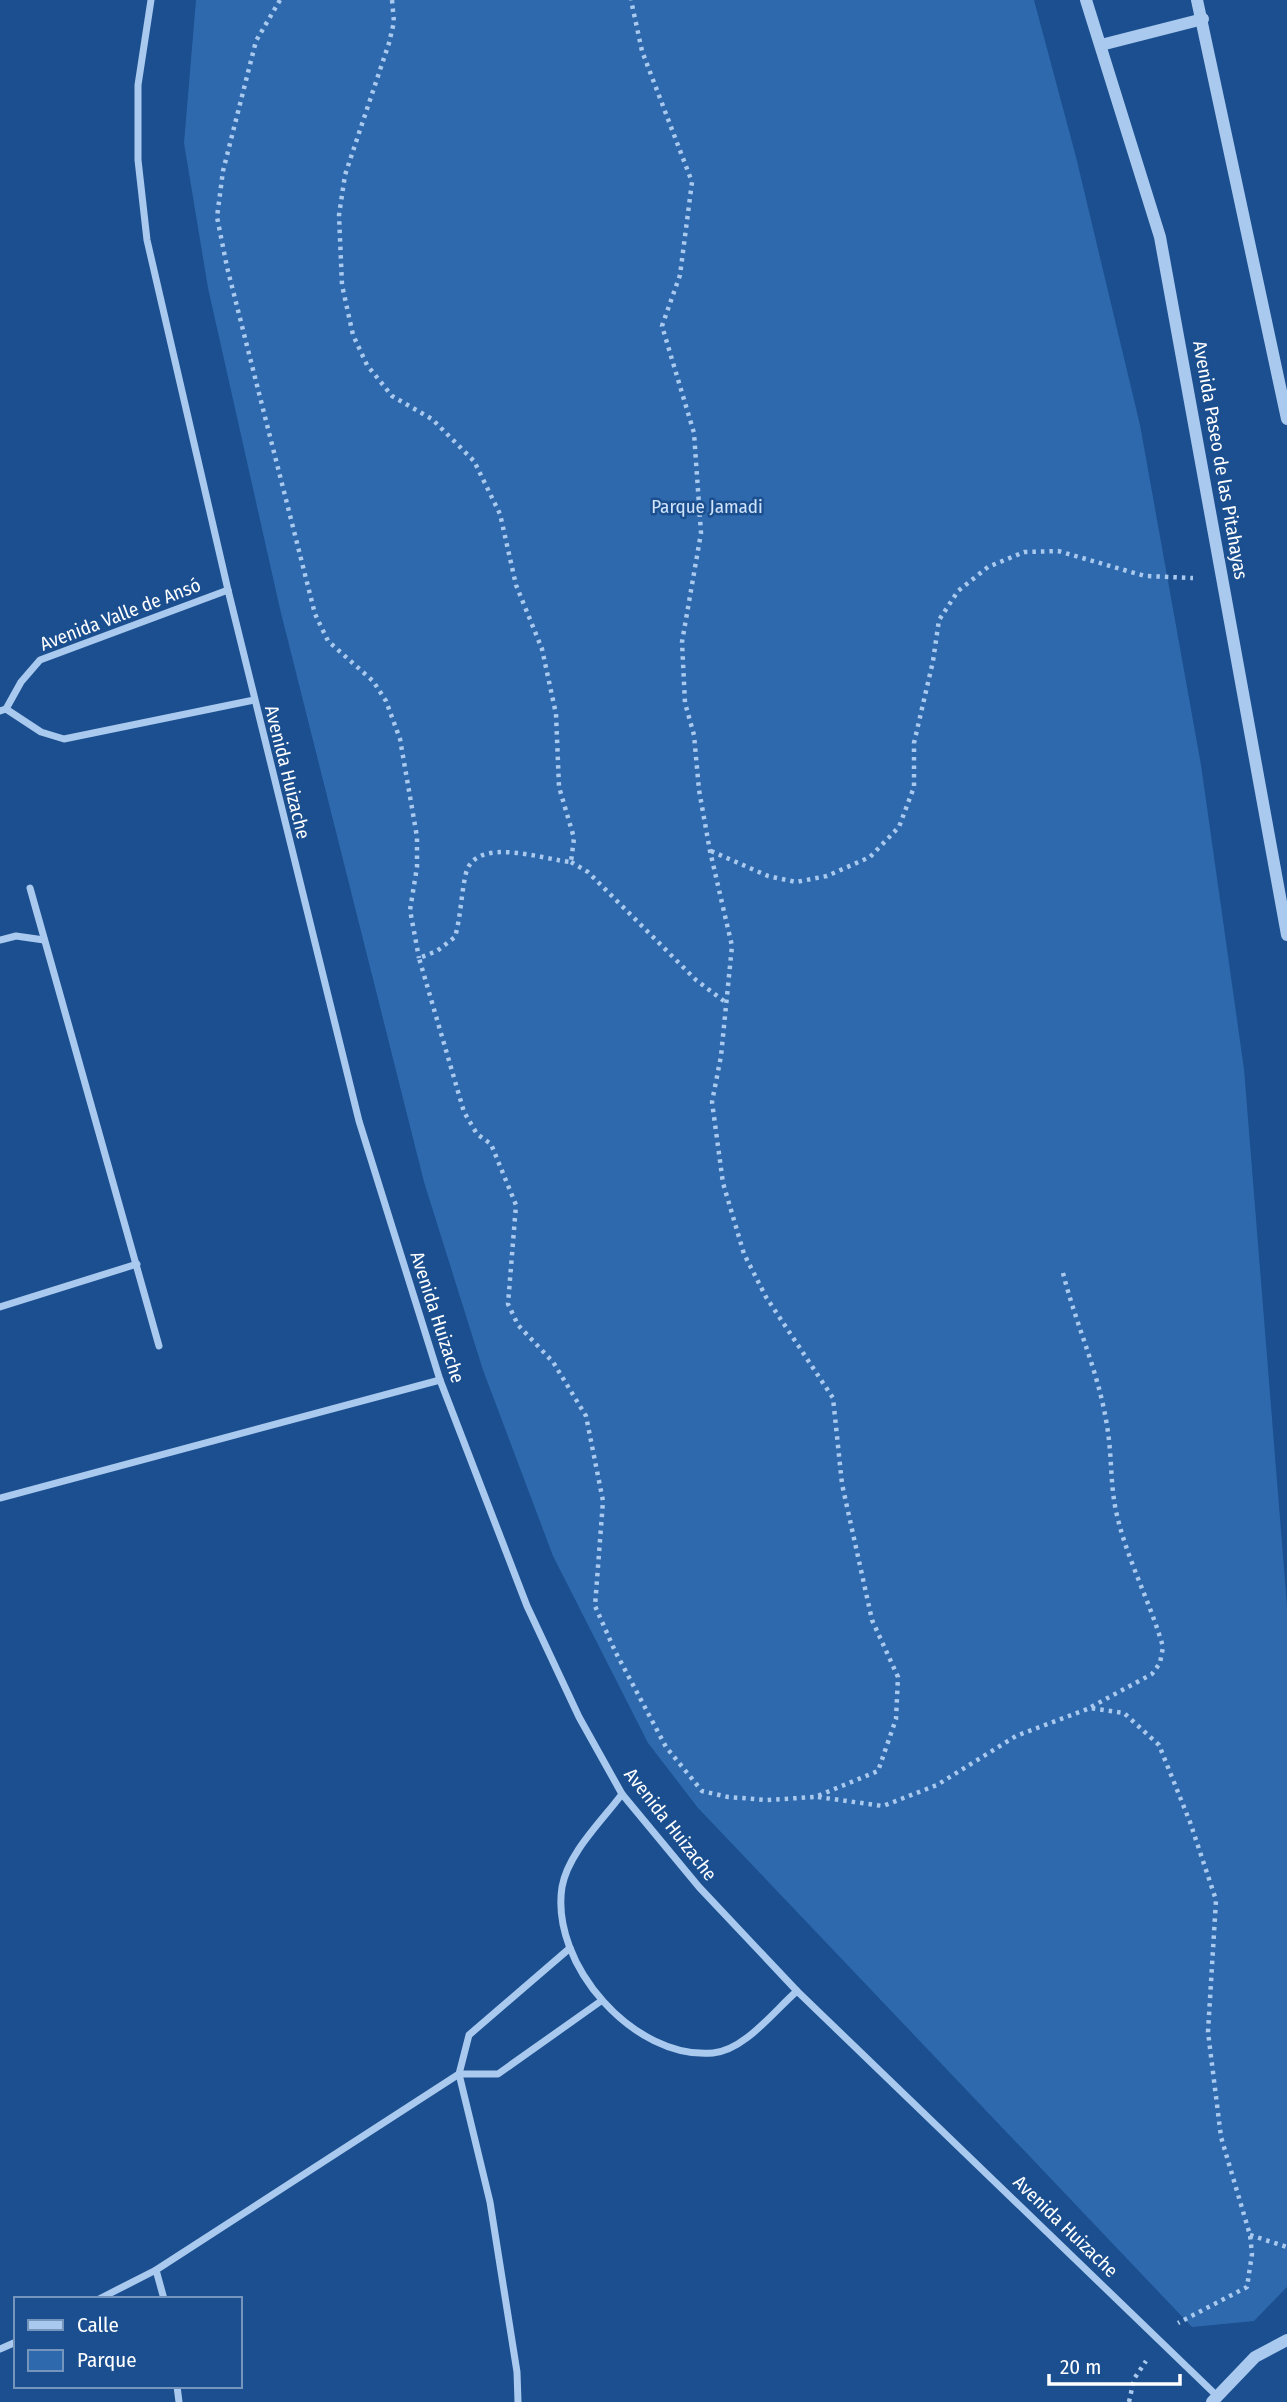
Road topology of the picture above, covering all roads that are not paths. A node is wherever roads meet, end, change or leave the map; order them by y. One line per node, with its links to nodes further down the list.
1 (151, 0): 7 (street, Avenida Huizache)
2 (1086, 0): 5 (street, Avenida Paseo de las Pitahayas)
3 (1197, 0): 4 (street)
4 (1203, 19): 5 (street); 6 (street)
5 (1101, 45): 11 (street, Avenida Paseo de las Pitahayas)
6 (1287, 419)
7 (228, 590): 8 (street, Avenida Huizache); 9 (street, Avenida Valle de Ansó)
8 (254, 700): 9 (street, Avenida Valle de Ansó); 17 (street, Avenida Huizache)
9 (3, 710)
10 (30, 888): 13 (street)
11 (1287, 935)
12 (0, 940): 13 (street)
13 (44, 940): 14 (street)
14 (136, 1264): 15 (street); 16 (street)
15 (0, 1307)
16 (159, 1346)
17 (440, 1380): 18 (street); 19 (street, Avenida Huizache)
18 (0, 1499)
19 (622, 1794): 20 (street); 21 (street, Avenida Huizache)
20 (570, 1948): 22 (street); 23 (street)
21 (797, 1991): 22 (street); 28 (street, Avenida Huizache)
22 (601, 2001): 23 (street)
23 (459, 2074): 24 (street); 29 (street)
24 (156, 2270): 25 (street); 26 (street)
25 (103, 2297)
26 (163, 2297)
27 (1287, 2340): 28 (street)
28 (1214, 2398)
29 (518, 2402)

